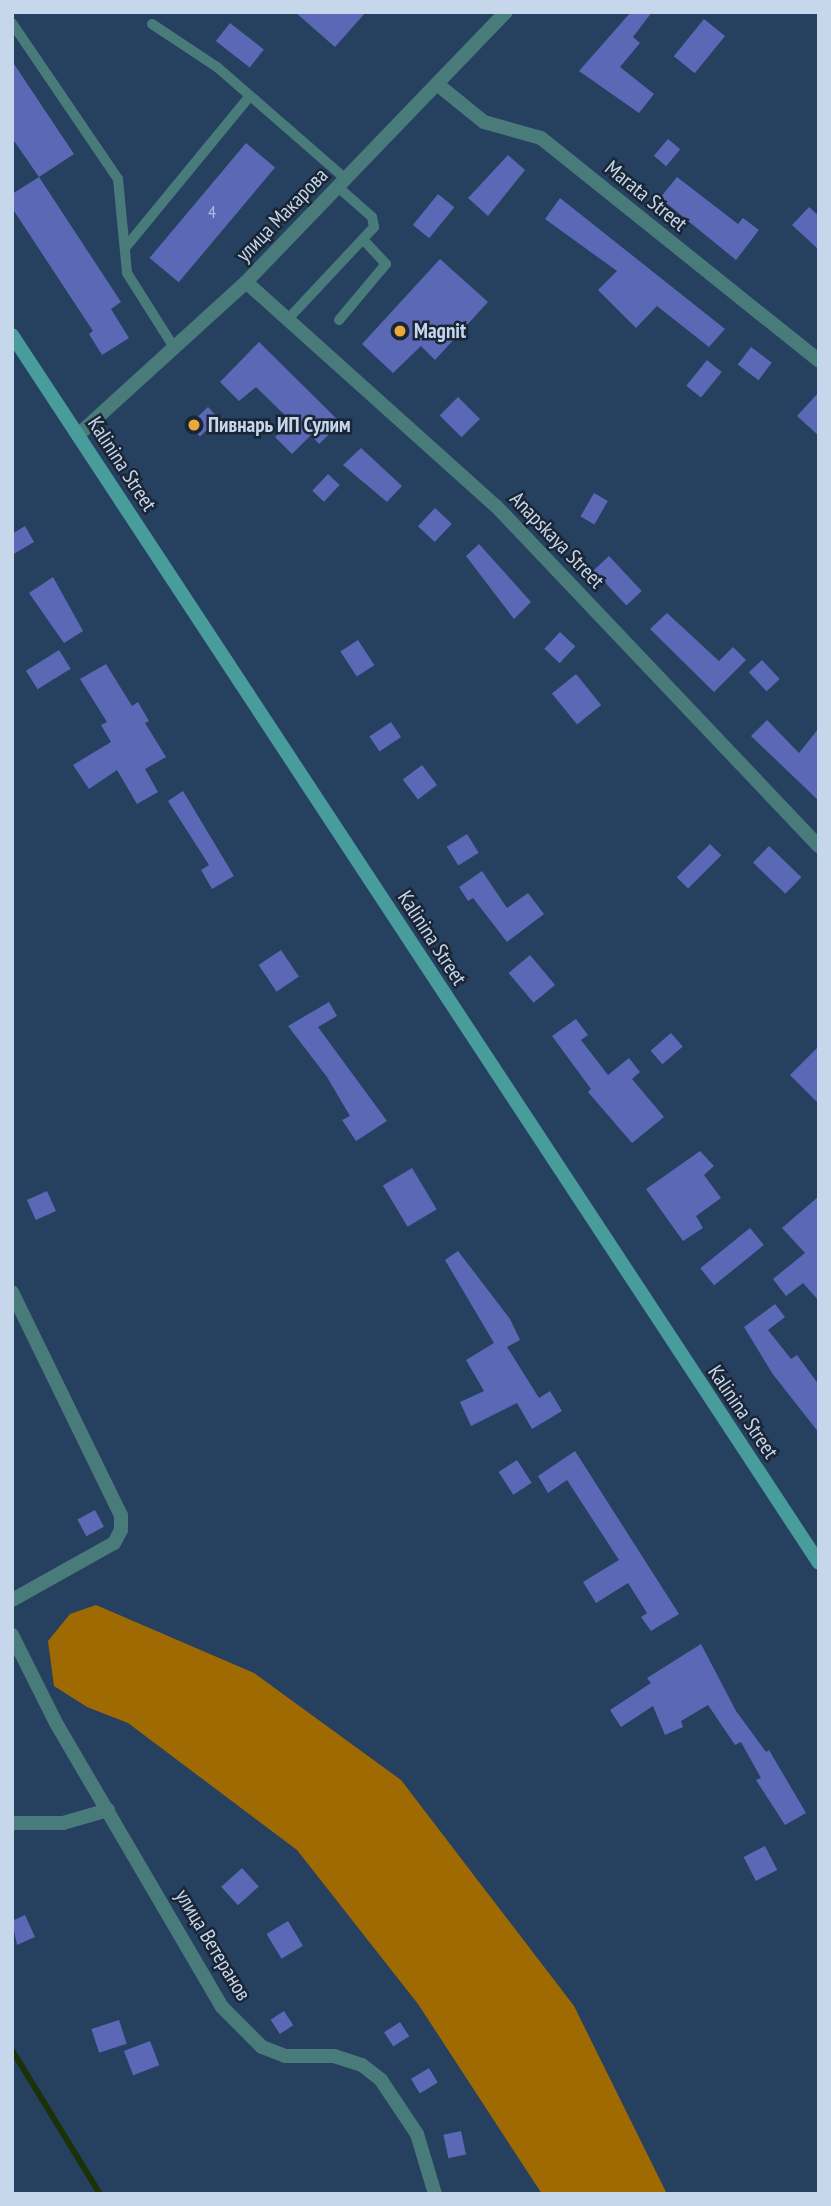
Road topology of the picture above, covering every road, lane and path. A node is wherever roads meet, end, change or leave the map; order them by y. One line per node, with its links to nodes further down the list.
1 (506, 12): 4 (street, улица Макарова)
2 (12, 23): 8 (lane)
3 (152, 24): 5 (lane)
4 (437, 85): 6 (street, улица Макарова); 14 (street, Marata Street)
5 (250, 96): 6 (lane); 8 (lane)
6 (342, 183): 7 (lane); 9 (street, улица Макарова)
7 (363, 239): 10 (lane); 11 (lane)
8 (125, 248): 13 (lane)
9 (246, 282): 10 (street, Anapskaya Street); 13 (street, улица Макарова)
10 (288, 319): 16 (street, Anapskaya Street)
11 (339, 320)
12 (12, 335): 15 (main road, Kalinina Street)
13 (175, 349): 15 (street, улица Макарова)
14 (819, 361)
15 (78, 435): 18 (main road, Kalinina Street)
16 (819, 846)
17 (12, 1292): 19 (street)
18 (819, 1563)
19 (12, 1600)
20 (12, 1634): 21 (street, улица Ветеранов)
21 (108, 1810): 22 (street); 23 (street, улица Ветеранов)
22 (12, 1823)
23 (435, 2194)

